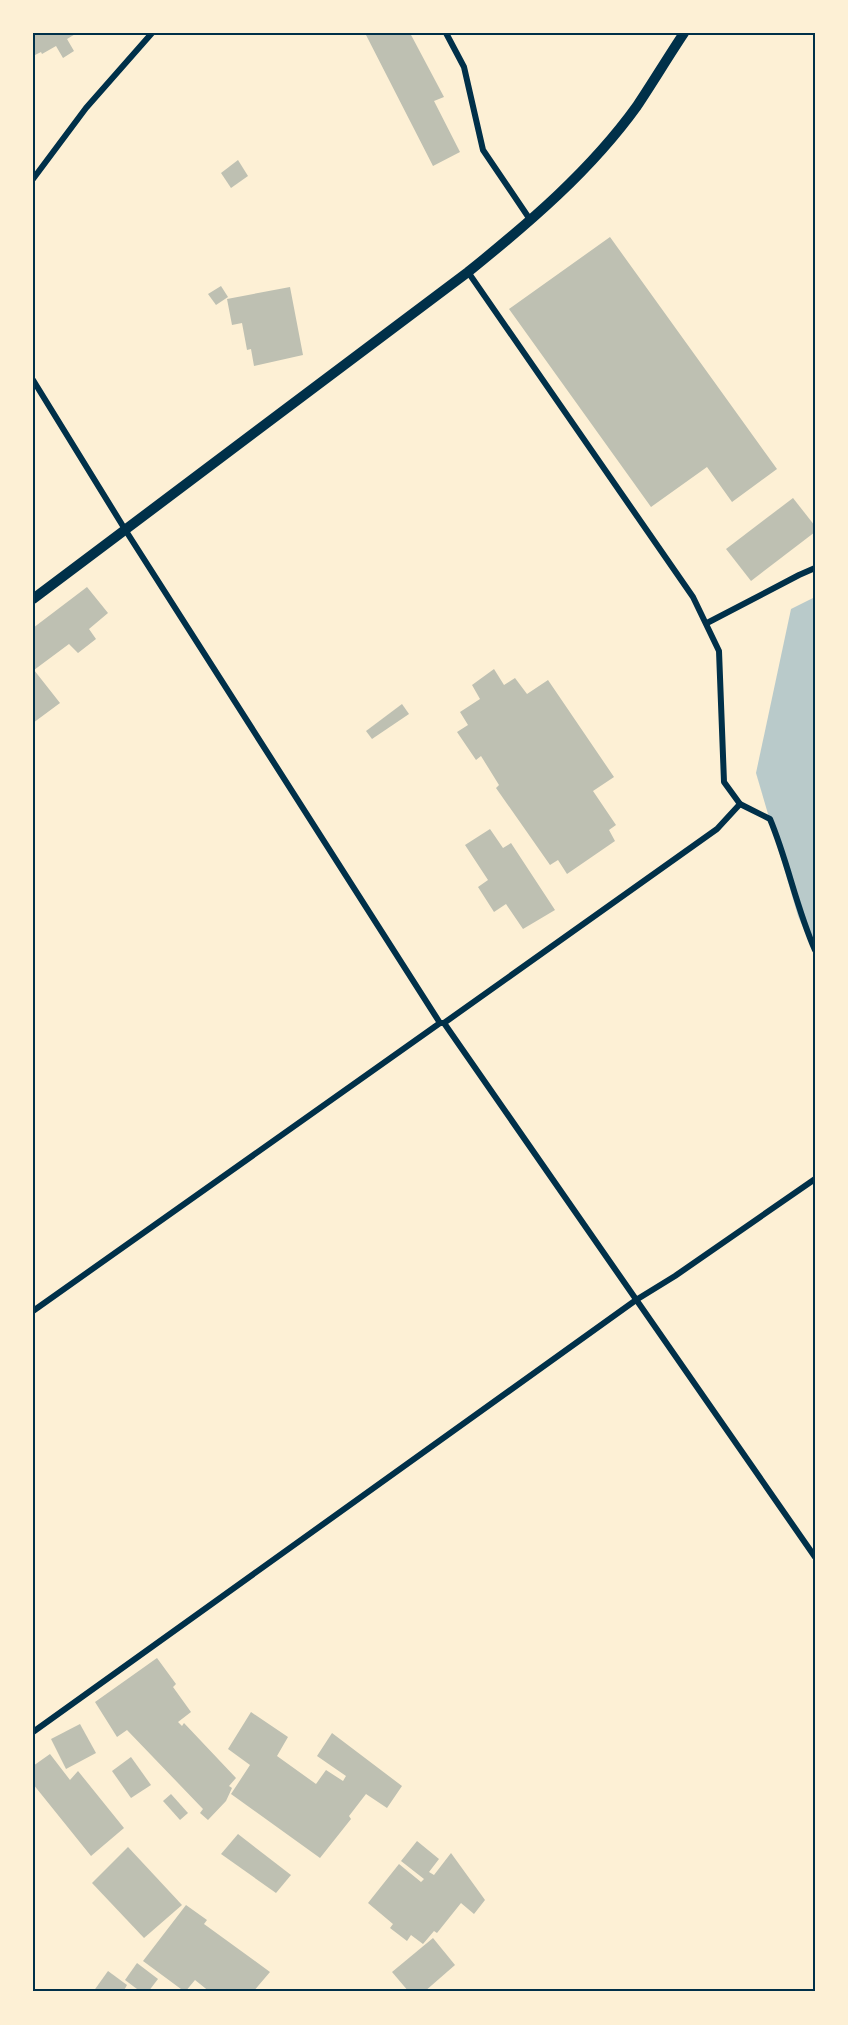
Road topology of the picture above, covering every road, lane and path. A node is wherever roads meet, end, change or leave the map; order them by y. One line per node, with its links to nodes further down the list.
1 (152, 33): 4 (street)
2 (446, 33): 5 (street)
3 (684, 33): 5 (street)
4 (33, 179)
5 (531, 221): 6 (street)
6 (468, 272): 8 (street); 11 (street)
7 (33, 380): 8 (street)
8 (126, 531): 10 (street); 14 (street)
9 (815, 568): 11 (street)
10 (33, 599)
11 (707, 623): 12 (street)
12 (740, 804): 13 (street); 14 (street)
13 (815, 950)
14 (442, 1023): 16 (street); 17 (street)
15 (815, 1179): 16 (street)
16 (636, 1299): 18 (street); 19 (street)
17 (33, 1311)
18 (815, 1557)
19 (33, 1732)

